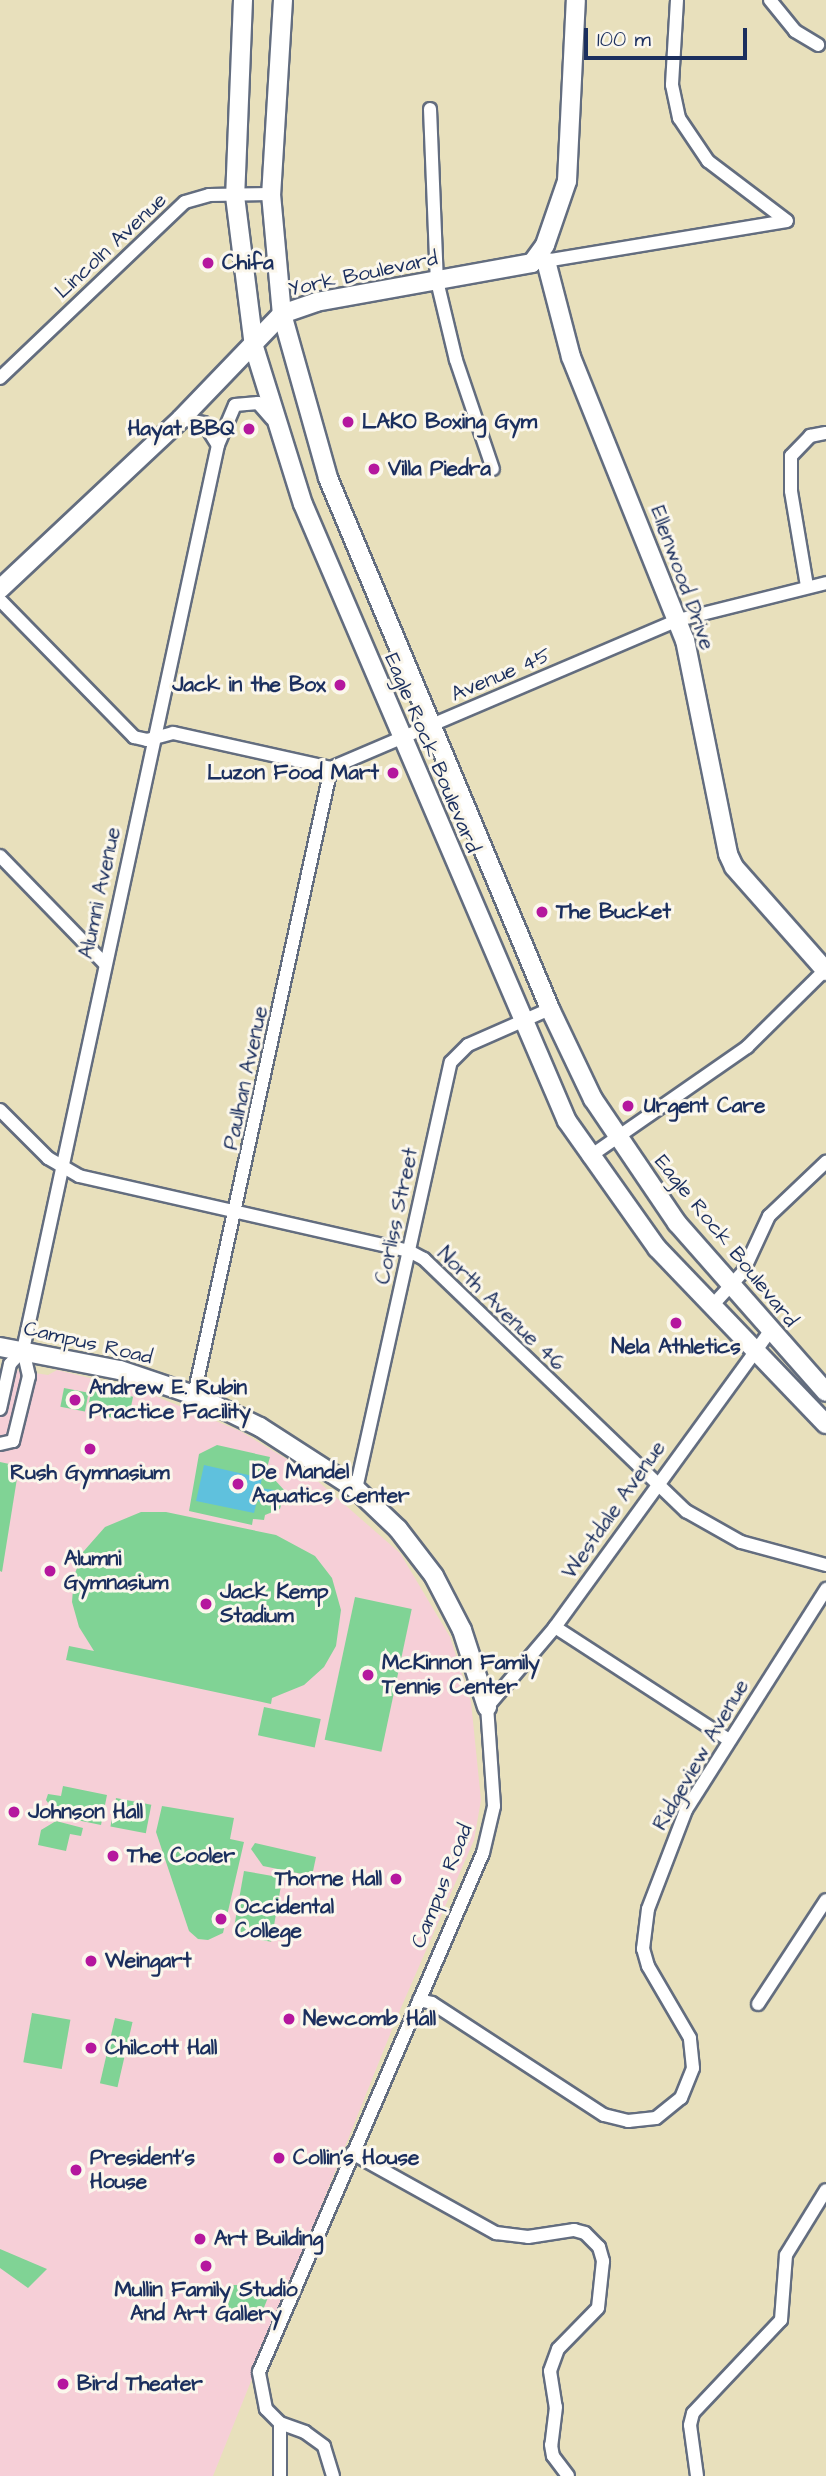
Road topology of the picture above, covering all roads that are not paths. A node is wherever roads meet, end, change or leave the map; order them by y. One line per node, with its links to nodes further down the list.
1 (243, 0): 9 (main road, Eagle Rock Boulevard)
2 (283, 0): 8 (main road, Eagle Rock Boulevard)
3 (576, 0): 10 (main road)
4 (677, 0): 10 (street)
5 (770, 0): 6 (street)
6 (818, 45)
7 (430, 109): 11 (street)
8 (271, 194): 9 (street, Lincoln Avenue); 12 (main road, Eagle Rock Boulevard)
9 (235, 197): 13 (main road, Eagle Rock Boulevard); 14 (street, Lincoln Avenue)
10 (539, 262): 11 (main road, York Boulevard); 26 (main road, Ellenwood Drive)
11 (437, 281): 12 (main road, York Boulevard); 21 (street)
12 (282, 314): 13 (main road, York Boulevard); 18 (main road, Eagle Rock Boulevard)
13 (254, 348): 15 (main road, York Boulevard); 16 (main road, Eagle Rock Boulevard)
14 (0, 379)
15 (181, 419): 19 (street); 24 (main road, York Boulevard)
16 (276, 429): 19 (street, Alumni Avenue); 20 (main road, Eagle Rock Boulevard)
17 (826, 433): 23 (street)
18 (314, 439): 20 (main road); 27 (main road, Eagle Rock Boulevard)
19 (218, 445): 28 (street, Alumni Avenue)
20 (284, 451): 29 (main road, Eagle Rock Boulevard)
21 (493, 469)
22 (826, 583): 23 (street, Avenue 45)
23 (807, 586): 26 (street, Avenue 45)
24 (0, 589)
25 (0, 600): 28 (street)
26 (678, 620): 27 (street, Avenue 45); 33 (main road, Ellenwood Drive)
27 (431, 726): 29 (street, Avenue 45); 34 (main road, Eagle Rock Boulevard)
28 (153, 738): 30 (street); 32 (street, Alumni Avenue)
29 (401, 738): 30 (street, Avenue 45); 35 (main road, Eagle Rock Boulevard)
30 (331, 768): 41 (street, Paulhan Avenue)
31 (0, 856): 32 (street)
32 (104, 963): 40 (street, Alumni Avenue)
33 (825, 970): 37 (street)
34 (550, 1009): 35 (street, Corliss Street); 37 (main road, Eagle Rock Boulevard)
35 (521, 1022): 38 (main road, Eagle Rock Boulevard); 42 (street, Corliss Street)
36 (0, 1110): 40 (street)
37 (616, 1139): 38 (street); 43 (main road, Eagle Rock Boulevard)
38 (589, 1157): 44 (main road, Eagle Rock Boulevard)
39 (826, 1162): 43 (street)
40 (63, 1170): 41 (street, North Avenue 46); 47 (street, Alumni Avenue)
41 (238, 1210): 42 (street, North Avenue 46); 50 (street, Paulhan Avenue)
42 (409, 1251): 54 (street, North Avenue 46); 55 (street, Corliss Street)
43 (730, 1286): 44 (street); 45 (main road, Eagle Rock Boulevard)
44 (711, 1307): 48 (main road, Eagle Rock Boulevard)
45 (769, 1332): 48 (street, Westdale Avenue); 49 (main road, Eagle Rock Boulevard)
46 (0, 1347): 47 (main road, Campus Road)
47 (23, 1349): 50 (main road, Campus Road); 51 (street, Alumni Avenue); 53 (street, Alumni Avenue)
48 (751, 1350): 52 (main road, Eagle Rock Boulevard); 54 (street, Westdale Avenue)
49 (826, 1392)
50 (194, 1395): 55 (main road, Campus Road)
51 (0, 1409)
52 (826, 1424)
53 (0, 1444)
54 (654, 1485): 56 (street, North Avenue 46); 58 (street, Westdale Avenue)
55 (356, 1489): 59 (main road, Campus Road)
56 (826, 1565)
57 (826, 1589): 60 (street, Ridgeview Avenue)
58 (555, 1627): 59 (street, Westdale Avenue); 60 (street)
59 (487, 1707): 62 (street, Campus Road)
60 (729, 1740): 62 (street, Ridgeview Avenue)
61 (826, 1900): 63 (street)
62 (419, 2000): 64 (street, Campus Road)
63 (758, 2004)
64 (352, 2153): 66 (street, Campus Road); 69 (street)
65 (826, 2190): 70 (street)
66 (280, 2423): 67 (street); 68 (street)
67 (280, 2476)
68 (333, 2476)
69 (568, 2476)
70 (697, 2476)

